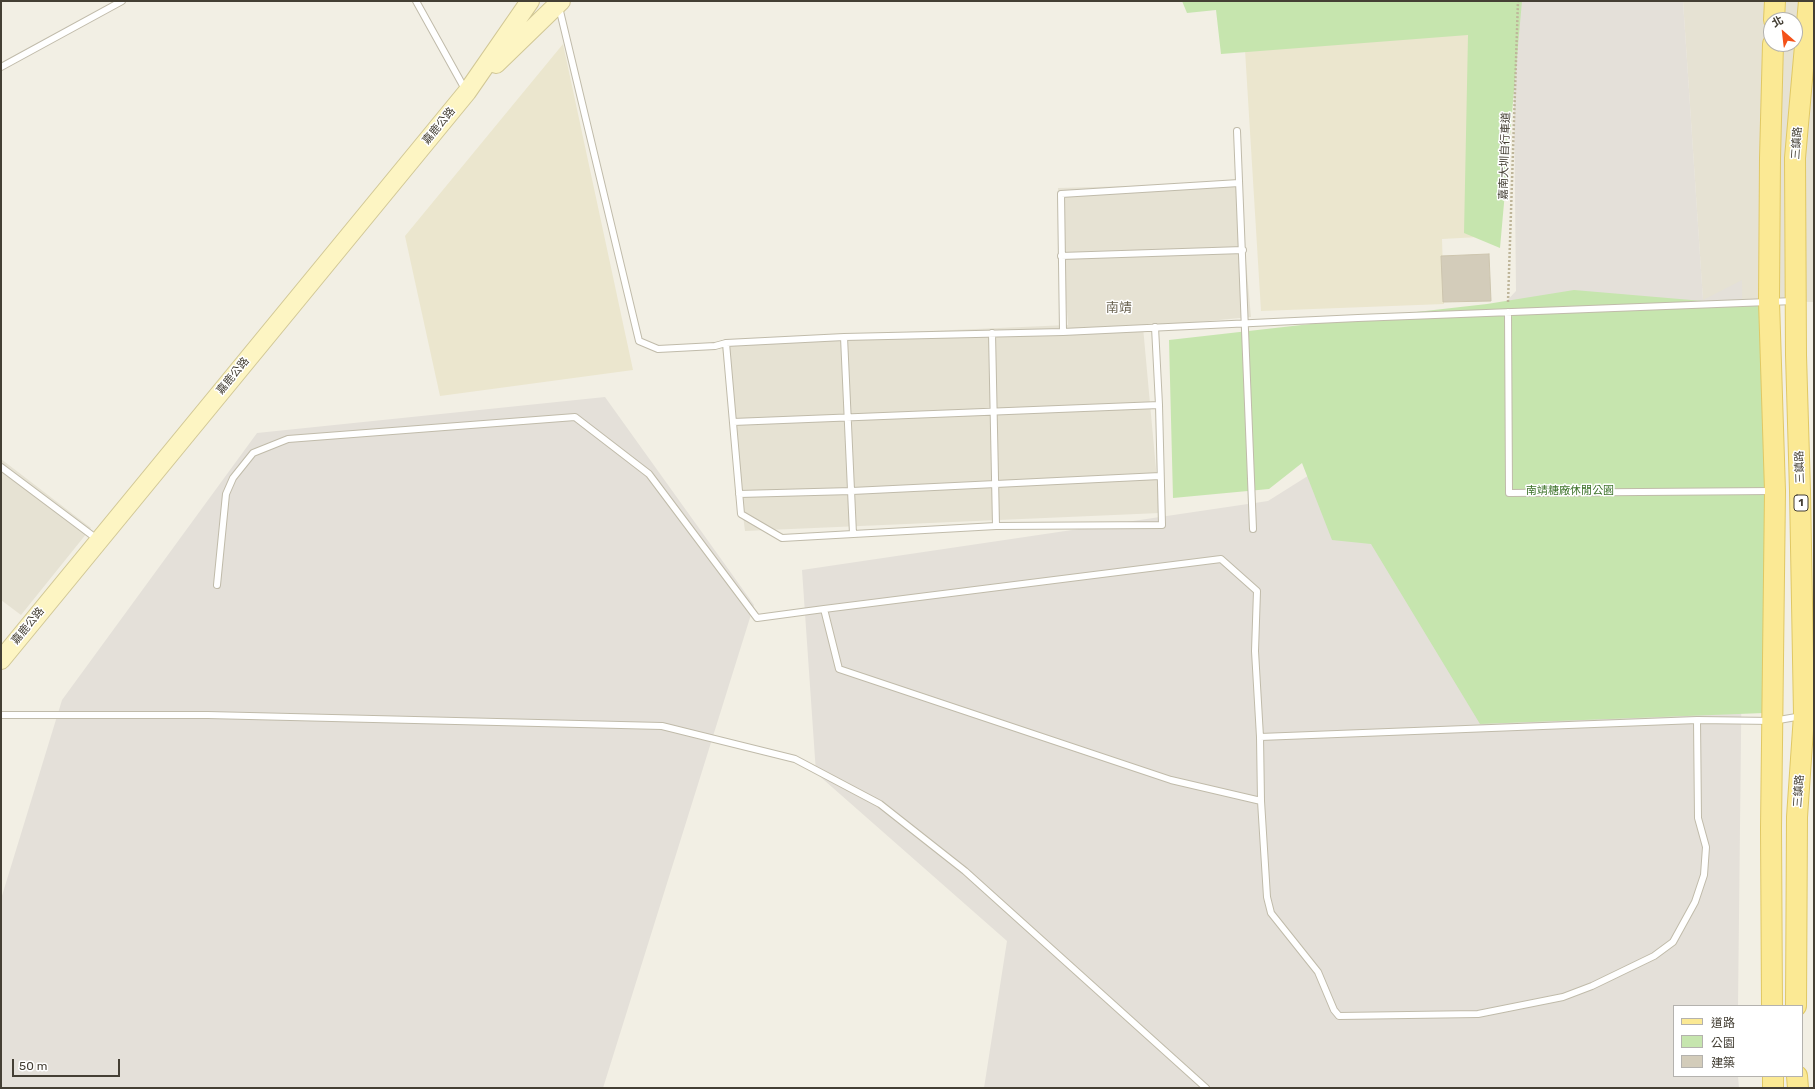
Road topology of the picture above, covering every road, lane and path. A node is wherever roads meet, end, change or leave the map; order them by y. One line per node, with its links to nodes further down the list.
1 (122, 1): 10 (lane)
2 (416, 1): 11 (lane)
3 (530, 1): 11 (main road, 嘉鹿公路)
4 (1518, 1): 20 (path, 嘉南大圳自行車道)
5 (1775, 1): 8 (main road)
6 (1809, 1): 14 (main road, 三鎮路 / 1)
7 (560, 2): 11 (main road, 嘉鹿公路); 26 (lane)
8 (1774, 12)
9 (1773, 52): 13 (main road)
10 (1, 67)
11 (467, 92): 40 (main road, 嘉鹿公路)
12 (1237, 130): 15 (lane)
13 (1770, 158): 14 (main road); 19 (main road)
14 (1795, 158): 18 (main road, 三鎮路 / 1)
15 (1239, 184): 16 (lane); 17 (lane)
16 (1242, 250): 17 (lane); 21 (lane)
17 (1061, 256): 23 (lane)
18 (1795, 300): 19 (lane); 45 (main road, 三鎮路 / 1)
19 (1769, 301): 20 (lane); 35 (main road)
20 (1508, 312): 21 (lane); 35 (lane)
21 (1246, 323): 22 (lane); 38 (lane)
22 (1155, 327): 23 (lane); 27 (lane)
23 (1063, 332): 24 (lane)
24 (992, 333): 25 (lane); 28 (lane)
25 (844, 337): 26 (lane); 29 (lane)
26 (726, 343): 30 (lane)
27 (1159, 405): 28 (lane); 32 (lane)
28 (994, 412): 29 (lane); 33 (lane)
29 (849, 416): 30 (lane); 34 (lane)
30 (733, 422): 36 (lane)
31 (1, 467): 40 (lane)
32 (1160, 476): 33 (lane); 37 (lane)
33 (996, 484): 34 (lane); 37 (lane)
34 (852, 491): 36 (lane); 39 (lane)
35 (1775, 491): 47 (main road)
36 (739, 494): 39 (lane)
37 (996, 526): 39 (lane)
38 (1253, 529)
39 (853, 534)
40 (98, 540): 43 (main road, 嘉鹿公路)
41 (217, 586): 42 (lane)
42 (824, 609): 48 (lane); 49 (lane)
43 (1, 660)
44 (1, 715): 54 (lane)
45 (1804, 715): 47 (lane); 51 (main road, 三鎮路 / 1)
46 (1698, 720): 47 (lane); 48 (lane); 49 (lane)
47 (1773, 721): 50 (main road)
48 (1260, 737): 49 (lane)
49 (1261, 801)
50 (1772, 1005)
51 (1796, 1005)
52 (1773, 1077): 55 (main road)
53 (1797, 1077): 56 (main road)
54 (1206, 1088)
55 (1773, 1088)
56 (1798, 1088)

